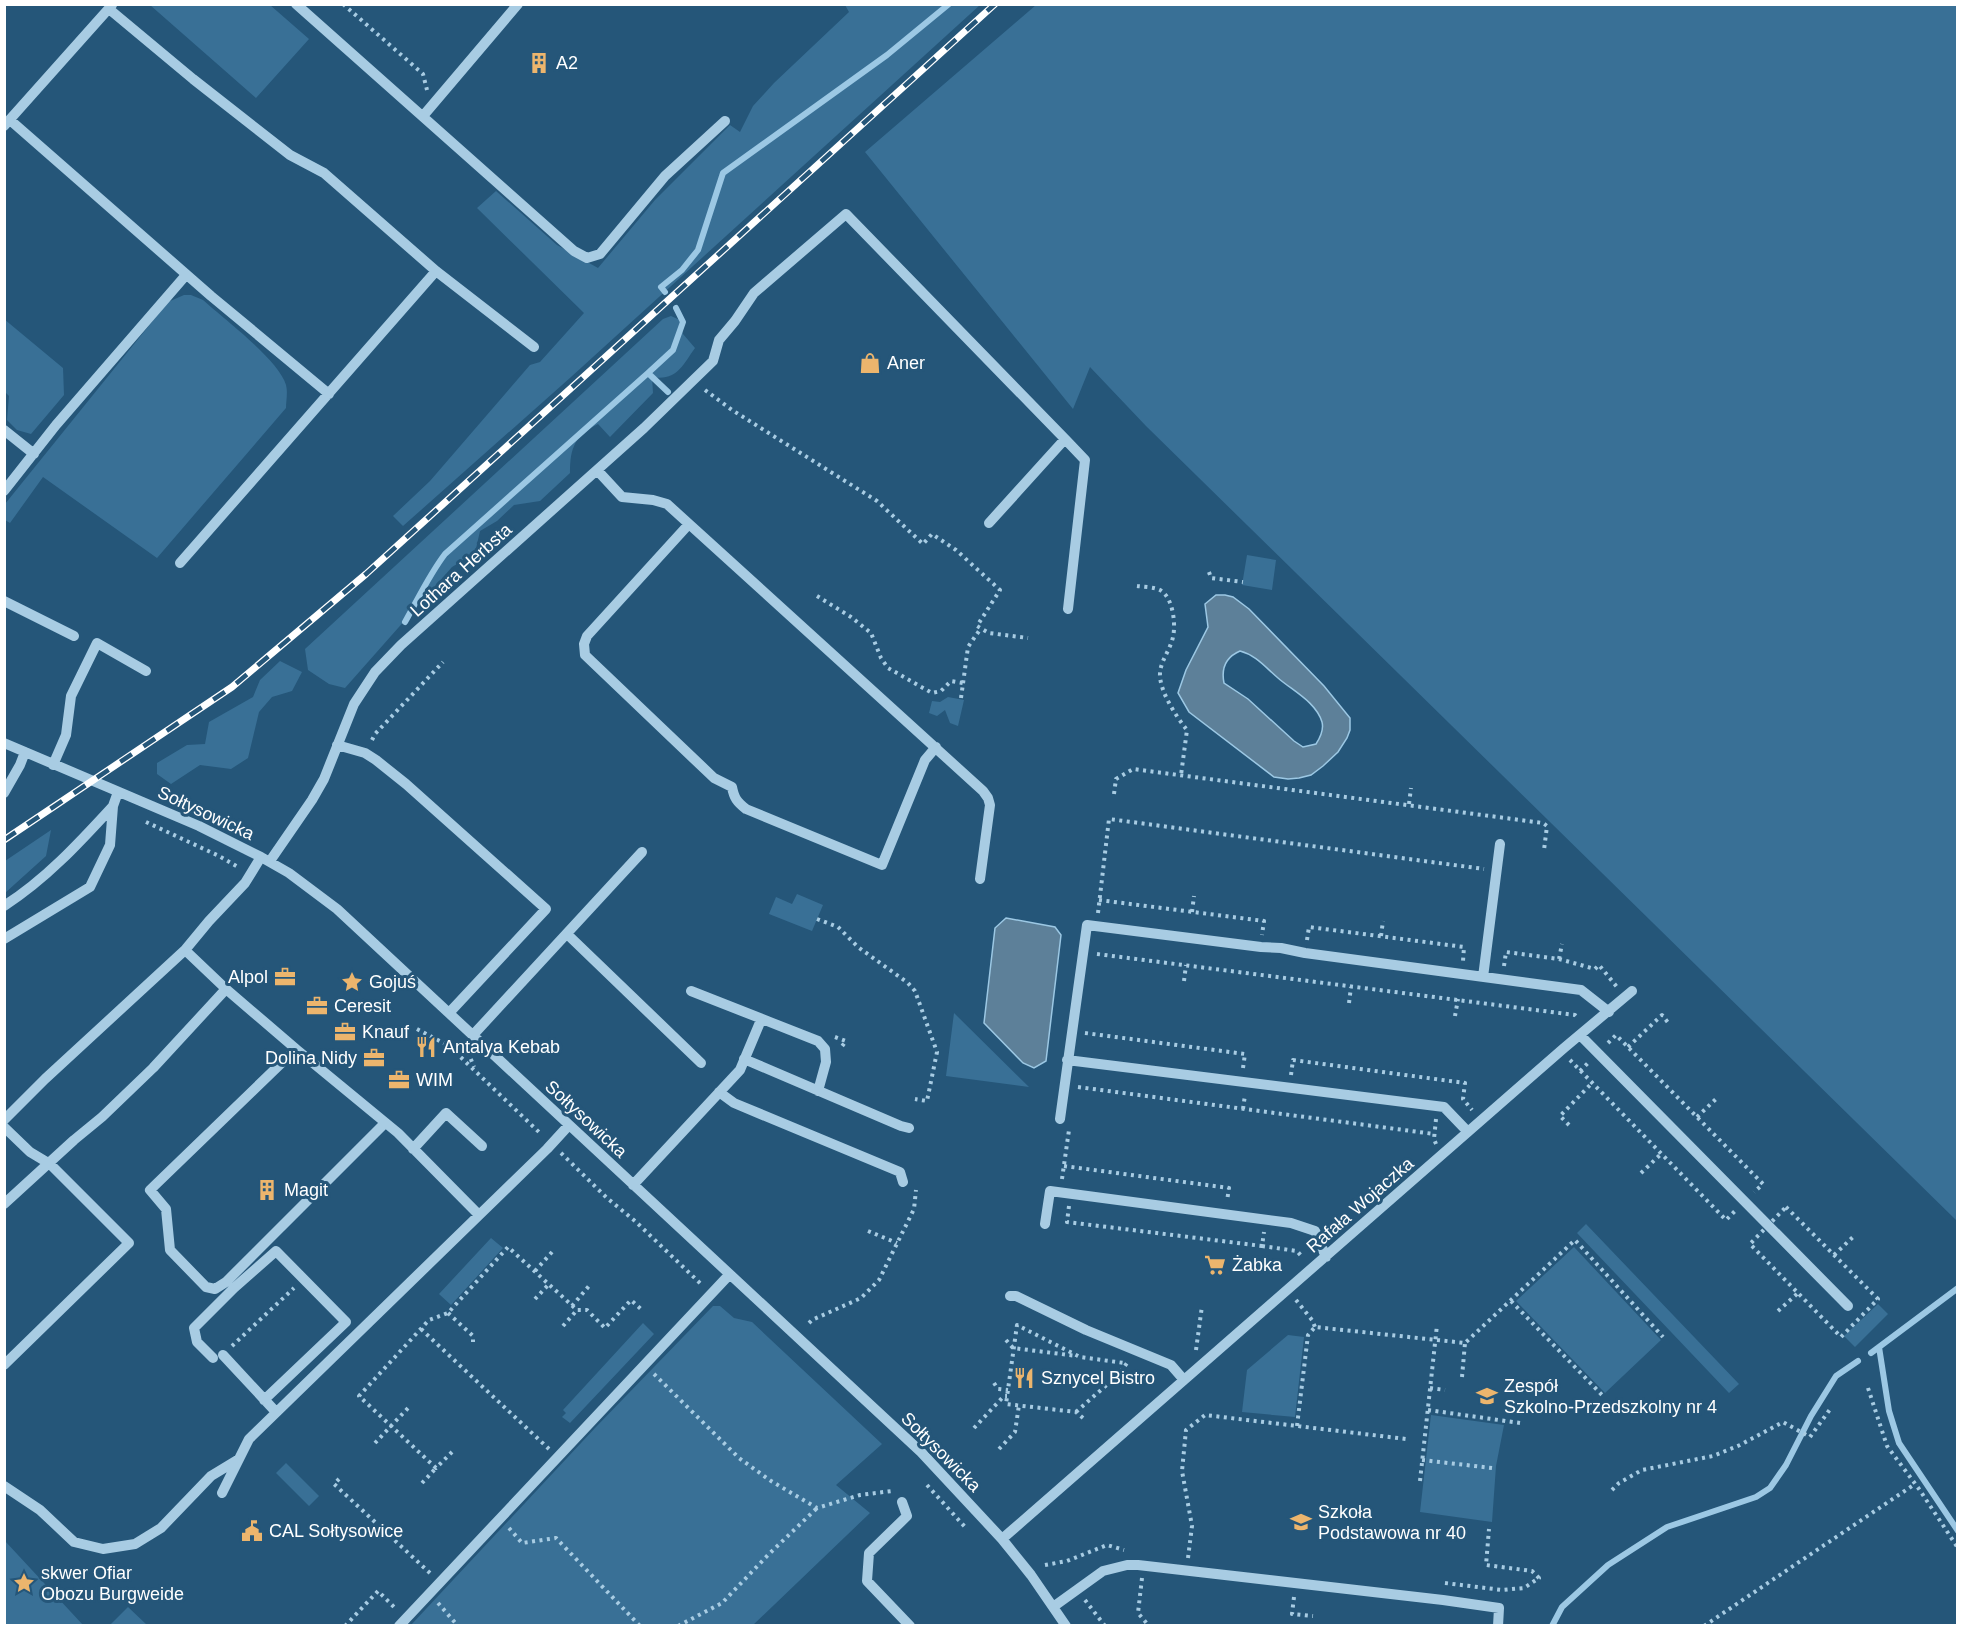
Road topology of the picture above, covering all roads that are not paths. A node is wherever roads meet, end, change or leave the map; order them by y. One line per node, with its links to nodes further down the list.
1 (296, 4): 4 (street)
2 (518, 4): 4 (street)
3 (111, 7): 6 (street); 7 (street)
4 (423, 116): 5 (street)
5 (725, 121)
6 (7, 123): 8 (street)
7 (436, 271): 9 (street); 10 (street)
8 (186, 275): 10 (street); 13 (street)
9 (534, 347)
10 (329, 394): 18 (street)
11 (4, 430): 13 (street)
12 (1065, 439): 14 (street, Lothara Herbsta); 16 (street); 20 (street)
13 (34, 454): 15 (street)
14 (597, 470): 17 (street); 24 (street, Lothara Herbsta)
15 (4, 490)
16 (989, 523)
17 (689, 524): 25 (street); 25 (street)
18 (180, 563)
19 (4, 601): 21 (street)
20 (1068, 609)
21 (74, 636)
22 (146, 671): 27 (street)
23 (4, 743): 26 (street, Sołtysowicka)
24 (337, 745): 33 (street, Lothara Herbsta); 44 (street)
25 (936, 747): 34 (street)
26 (24, 752): 27 (street, Sołtysowicka); 29 (street)
27 (53, 765): 28 (street, Sołtysowicka)
28 (118, 792): 30 (street); 33 (street, Sołtysowicka)
29 (4, 793)
30 (113, 806): 35 (street); 37 (street)
31 (1500, 844): 39 (street)
32 (642, 852): 36 (street)
33 (265, 859): 38 (street, Lothara Herbsta); 44 (street, Sołtysowicka)
34 (980, 879)
35 (4, 906)
36 (567, 934): 47 (street); 51 (street)
37 (4, 939)
38 (185, 950): 40 (street); 55 (street, Lothara Herbsta)
39 (1483, 977): 43 (street); 50 (street)
40 (226, 989): 48 (street); 63 (street)
41 (691, 991): 45 (street)
42 (1629, 994): 43 (street, Rafała Wojaczka)
43 (1609, 1012): 46 (street, Rafała Wojaczka)
44 (449, 1013): 47 (street, Sołtysowicka)
45 (761, 1020): 49 (street); 52 (street)
46 (1584, 1032): 60 (street, Rafała Wojaczka); 72 (street)
47 (473, 1035): 57 (street, Sołtysowicka)
48 (296, 1049): 56 (street); 56 (street)
49 (744, 1059): 52 (street); 53 (street)
50 (1068, 1060): 54 (street); 60 (street)
51 (701, 1064)
52 (818, 1091): 59 (street)
53 (719, 1092): 64 (street); 65 (street)
54 (1060, 1119)
55 (4, 1120)
56 (385, 1123): 62 (street)
57 (569, 1125): 65 (street, Sołtysowicka); 67 (street)
58 (4, 1126): 63 (street)
59 (909, 1128)
60 (1468, 1132): 69 (street, Rafała Wojaczka)
61 (482, 1146): 62 (street)
62 (413, 1149): 67 (street)
63 (50, 1164): 66 (street); 73 (street)
64 (903, 1182)
65 (633, 1185): 70 (street, Sołtysowicka)
66 (4, 1204)
67 (479, 1215): 76 (street)
68 (1045, 1224): 69 (street)
69 (1326, 1257): 74 (street, Rafała Wojaczka)
70 (729, 1275): 81 (street, Sołtysowicka); 83 (street)
71 (1010, 1296): 74 (street)
72 (1848, 1306)
73 (4, 1365)
74 (1184, 1380): 81 (street, Rafała Wojaczka)
75 (264, 1400): 75 (street); 76 (street)
76 (276, 1412): 77 (street)
77 (239, 1459): 78 (street); 79 (street)
78 (4, 1486)
79 (222, 1493)
80 (902, 1502): 84 (street)
81 (1002, 1539): 82 (street, Sołtysowicka)
82 (1053, 1607): 85 (street, Sołtysowicka); 86 (street)
83 (402, 1622)
84 (910, 1626)
85 (1066, 1626)
86 (1498, 1626)

